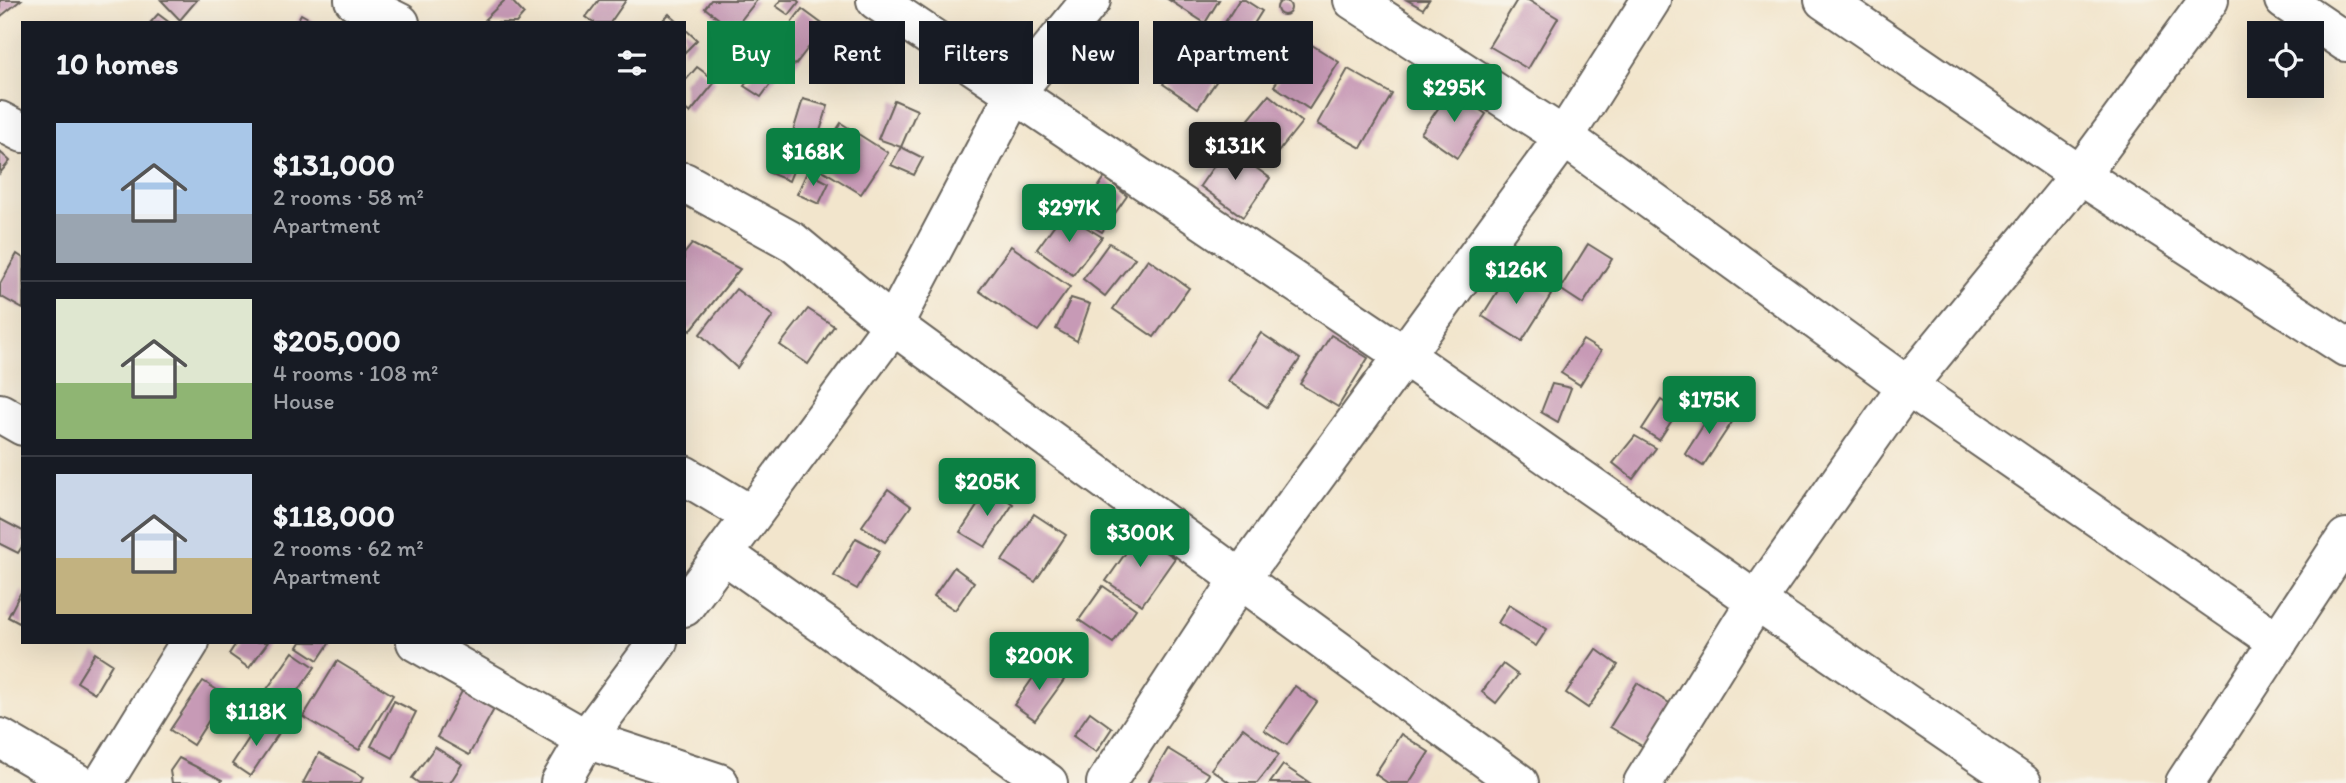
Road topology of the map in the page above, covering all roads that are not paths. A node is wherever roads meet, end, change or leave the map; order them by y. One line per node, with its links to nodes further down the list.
1 (354, 0): 9 (street)
2 (876, 0): 11 (street)
3 (1091, 0): 11 (street)
4 (1353, 0): 14 (street)
5 (1651, 0): 14 (street)
6 (1824, 0): 15 (street)
7 (2209, 0): 15 (street)
8 (2284, 0): 10 (street)
9 (396, 21)
10 (2346, 42)
11 (1015, 93): 17 (street); 19 (street)
12 (0, 121): 13 (street)
13 (21, 132)
14 (1564, 137): 19 (street); 20 (street)
15 (2080, 175): 18 (street); 20 (street)
16 (686, 183): 17 (street)
17 (892, 325): 24 (street); 27 (street)
18 (2346, 347)
19 (1405, 356): 27 (street); 28 (street)
20 (1907, 386): 28 (street); 30 (street)
21 (0, 414): 22 (street)
22 (21, 425)
23 (686, 476): 24 (street)
24 (751, 515): 26 (street)
25 (2346, 538): 30 (street)
26 (724, 554): 29 (street); 40 (street)
27 (1241, 578): 41 (street); 42 (street)
28 (1755, 601): 43 (street); 44 (street)
29 (686, 604)
30 (2278, 642): 45 (street)
31 (189, 644): 37 (street)
32 (420, 644): 35 (street)
33 (657, 644): 35 (street)
34 (0, 738): 36 (street)
35 (586, 739): 38 (street); 39 (street)
36 (77, 783)
37 (103, 783)
38 (560, 783)
39 (719, 783)
40 (1048, 783)
41 (1106, 783)
42 (1519, 783)
43 (1643, 783)
44 (2022, 783)
45 (2185, 783)

